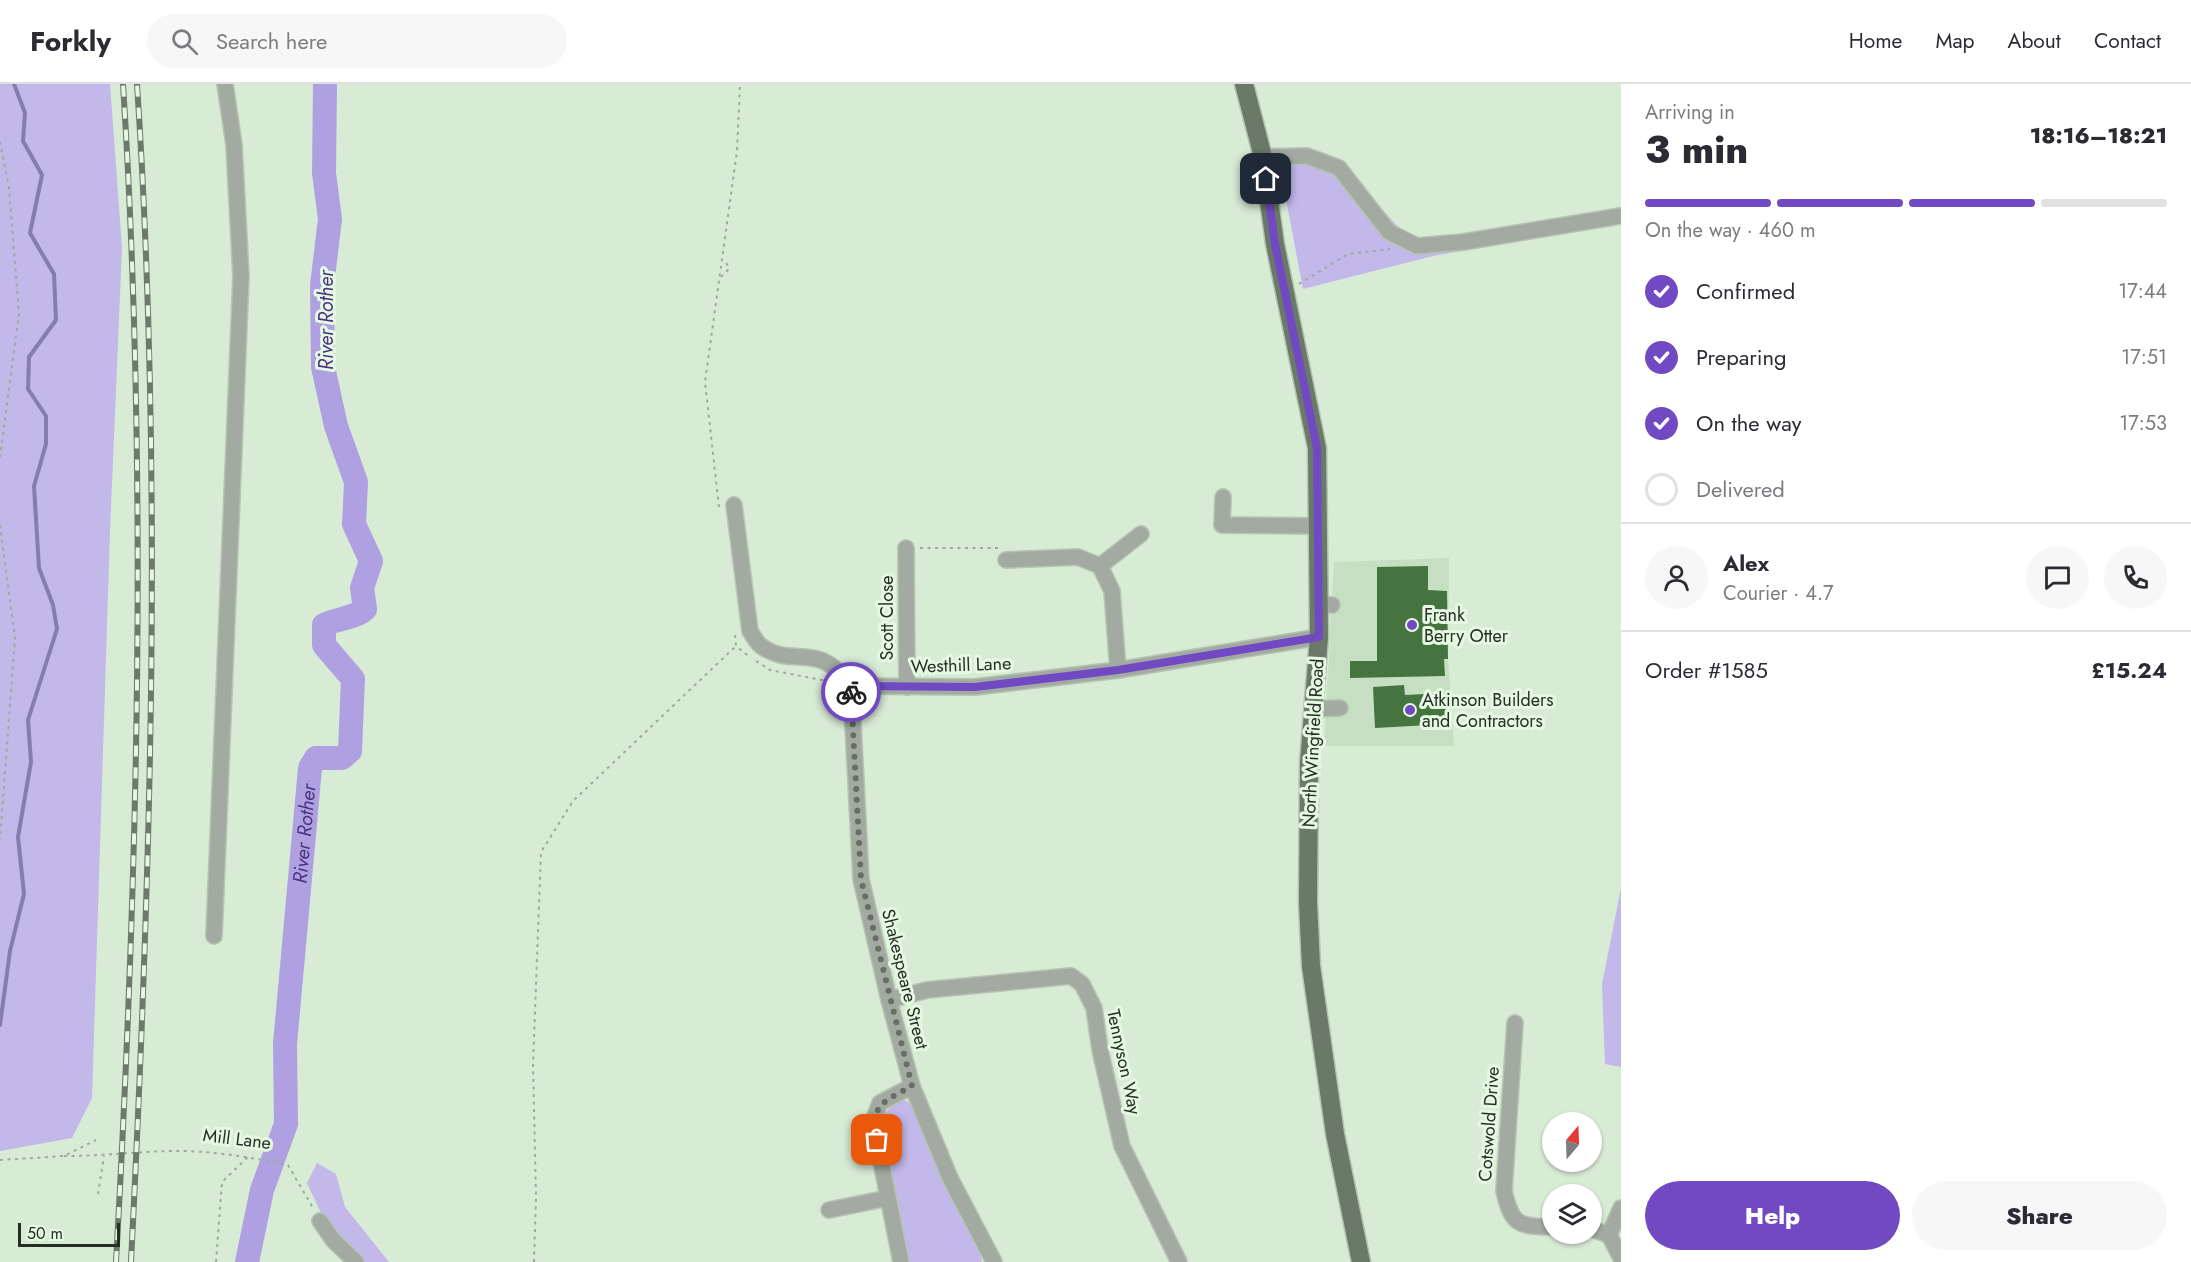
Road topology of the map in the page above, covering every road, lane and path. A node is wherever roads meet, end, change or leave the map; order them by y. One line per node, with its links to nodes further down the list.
1 (225, 84): 28 (street)
2 (741, 84): 8 (path)
3 (1244, 84): 5 (main road, North Wingfield Road)
4 (0, 142): 11 (path)
5 (1263, 157): 7 (street); 10 (main road, North Wingfield Road)
6 (1621, 216): 7 (street)
7 (1416, 246): 10 (path)
8 (724, 258): 9 (path); 9 (path)
9 (721, 277): 13 (path)
10 (1284, 286): 15 (main road, North Wingfield Road)
11 (0, 457)
12 (1223, 497): 15 (street)
13 (727, 508): 23 (street)
14 (0, 525): 27 (path)
15 (1319, 526): 21 (main road, North Wingfield Road)
16 (1142, 534): 19 (street)
17 (906, 548): 18 (path); 24 (street, Scott Close)
18 (1006, 560): 19 (street)
19 (1100, 566): 22 (street)
20 (735, 634): 48 (path)
21 (1319, 637): 22 (street, Westhill Lane); 26 (main road, North Wingfield Road)
22 (1118, 670): 24 (street, Westhill Lane)
23 (851, 686): 24 (street, Westhill Lane); 29 (street, Shakespeare Street)
24 (907, 687)
25 (1340, 708): 26 (street)
26 (1313, 709): 52 (main road, North Wingfield Road)
27 (0, 839)
28 (214, 936)
29 (889, 1000): 31 (street, Shakespeare Street); 51 (street, Tennyson Way)
30 (1515, 1023): 42 (street, Cotswold Drive)
31 (912, 1086): 38 (street); 50 (street, Shakespeare Street)
32 (96, 1140): 33 (path, Mill Lane)
33 (64, 1156): 34 (path, Mill Lane); 36 (path, Mill Lane)
34 (104, 1156): 35 (path, Mill Lane); 37 (path)
35 (249, 1157): 41 (path, Mill Lane); 46 (path)
36 (0, 1160)
37 (98, 1194)
38 (888, 1198): 40 (street); 49 (street)
39 (1621, 1208): 44 (street)
40 (829, 1210)
41 (320, 1221): 47 (street)
42 (1542, 1227)
43 (1602, 1233): 44 (street)
44 (1609, 1235): 45 (street)
45 (1621, 1258)
46 (216, 1262)
47 (356, 1262)
48 (534, 1262)
49 (901, 1262)
50 (994, 1262)
51 (1179, 1262)
52 (1360, 1262)

